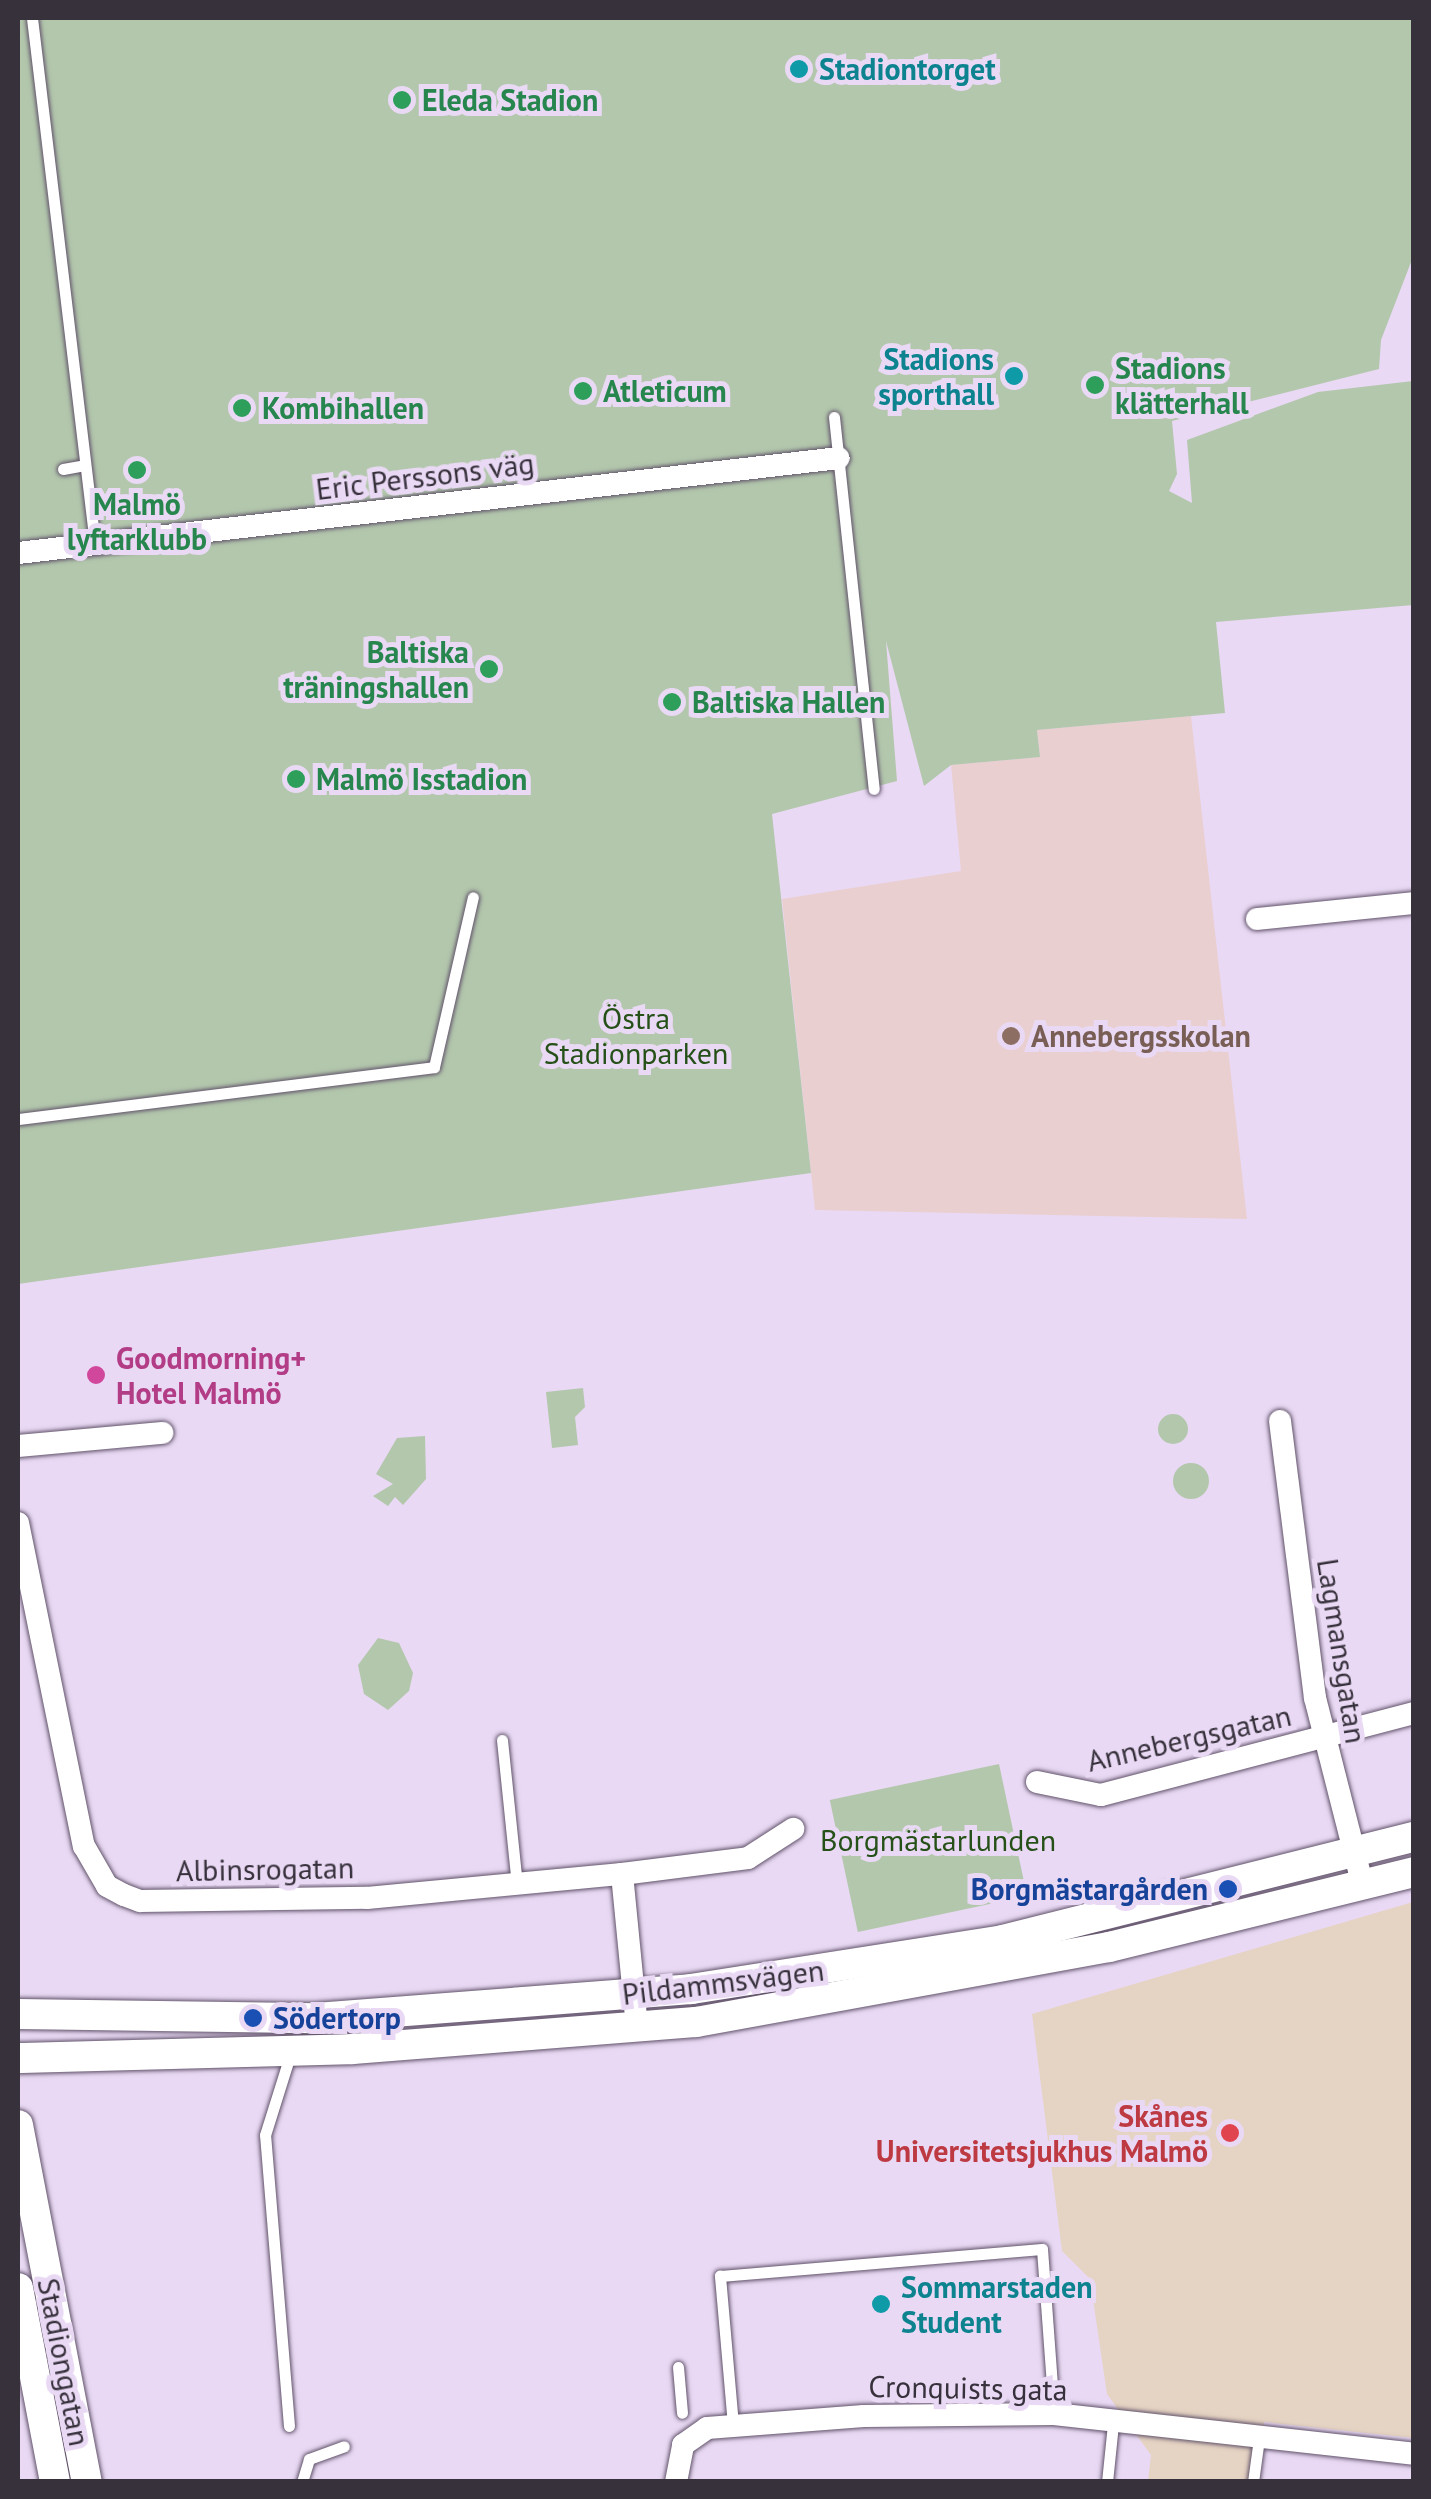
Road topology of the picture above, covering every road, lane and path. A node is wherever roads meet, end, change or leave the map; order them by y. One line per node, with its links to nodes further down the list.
1 (32, 18): 4 (lane)
2 (834, 418): 3 (lane)
3 (839, 458): 6 (street, Eric Perssons väg); 8 (lane)
4 (85, 465): 5 (lane); 6 (lane)
5 (63, 468)
6 (95, 544): 7 (street, Eric Perssons väg)
7 (18, 553)
8 (874, 790)
9 (474, 897): 12 (lane)
10 (1414, 903): 11 (street)
11 (1257, 919)
12 (18, 1119)
13 (1280, 1421): 18 (street, Lagmansgatan)
14 (162, 1432): 15 (street)
15 (18, 1446)
16 (18, 1522): 26 (street, Albinsrogatan)
17 (1414, 1713): 18 (street, Annebergsgatan)
18 (1323, 1738): 20 (street, Annebergsgatan); 23 (street, Lagmansgatan)
19 (502, 1740): 26 (lane)
20 (1037, 1782)
21 (793, 1829): 25 (street, Albinsrogatan)
22 (1414, 1837): 23 (main road, Pildammsvägen)
23 (1353, 1856): 27 (street, Lagmansgatan); 28 (main road, Pildammsvägen)
24 (1414, 1872): 27 (main road, Pildammsvägen)
25 (622, 1874): 26 (street, Albinsrogatan); 28 (street)
26 (517, 1884)
27 (1363, 1887): 30 (main road, Pildammsvägen)
28 (634, 1995): 29 (main road, Pildammsvägen); 30 (street)
29 (18, 2014)
30 (637, 2028): 31 (main road, Pildammsvägen)
31 (292, 2050): 32 (main road, Pildammsvägen); 40 (lane)
32 (18, 2058)
33 (18, 2125): 45 (main road, Stadiongatan)
34 (18, 2288): 44 (main road, Stadiongatan)
35 (678, 2367): 36 (lane)
36 (682, 2412)
37 (1054, 2414): 38 (street, Cronquists gata); 39 (street, Cronquists gata); 39 (lane)
38 (1112, 2424): 41 (street, Cronquists gata); 48 (lane)
39 (733, 2425): 47 (street, Cronquists gata)
40 (289, 2426)
41 (1259, 2438): 43 (street, Cronquists gata); 49 (lane)
42 (344, 2446): 46 (lane)
43 (1414, 2454)
44 (55, 2482)
45 (87, 2482)
46 (302, 2482)
47 (676, 2482)
48 (1107, 2482)
49 (1254, 2482)

